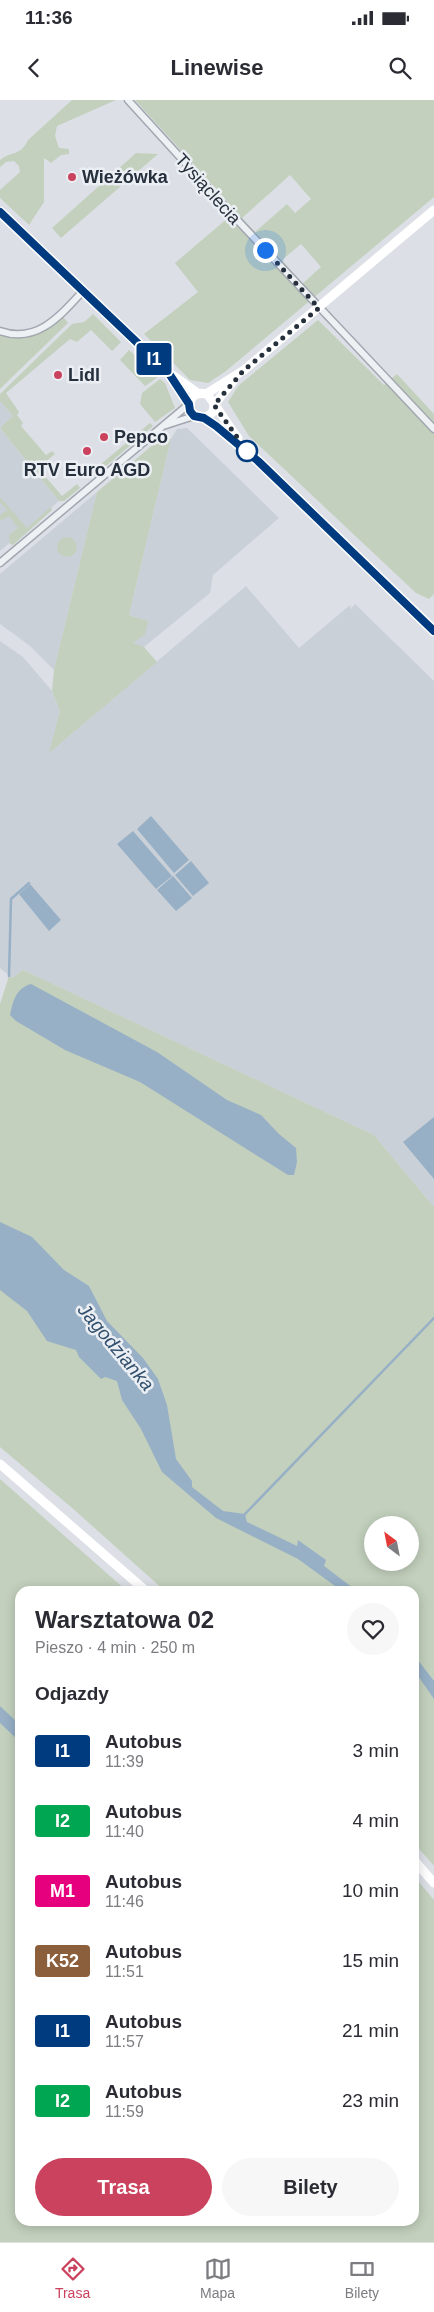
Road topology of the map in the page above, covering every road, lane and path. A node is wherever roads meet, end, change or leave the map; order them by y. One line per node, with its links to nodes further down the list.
1 (128, 100): 5 (street, Tysiąclecia)
2 (434, 210): 5 (street)
3 (0, 212): 4 (street)
4 (84, 292): 6 (street); 8 (street)
5 (319, 308): 7 (street); 15 (street, Tysiąclecia)
6 (0, 331)
7 (244, 370): 9 (street); 11 (street)
8 (168, 372): 9 (street); 10 (street)
9 (202, 394): 10 (street); 11 (street)
10 (189, 404): 12 (street); 14 (street)
11 (214, 405): 13 (street); 16 (street)
12 (194, 416): 13 (street); 14 (street)
13 (204, 418): 16 (street)
14 (160, 427): 17 (street)
15 (434, 429)
16 (258, 461): 18 (street)
17 (0, 563)
18 (434, 631)
19 (0, 1464): 20 (street)
20 (140, 1586)
21 (419, 1866): 22 (street)
22 (434, 1883)

